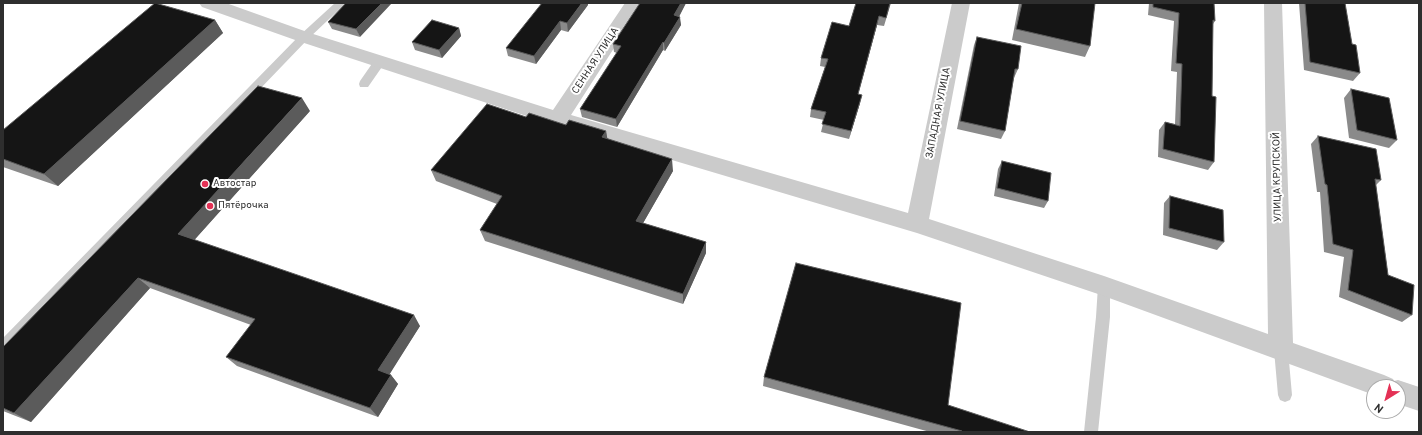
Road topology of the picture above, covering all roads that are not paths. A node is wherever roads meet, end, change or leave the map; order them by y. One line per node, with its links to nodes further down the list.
1 (208, 3): 6 (street)
2 (341, 3): 6 (lane)
3 (961, 3): 10 (street, ЗАПАДНАЯ УЛИЦА)
4 (1273, 3): 13 (street, УЛИЦА КРУПСКОЙ)
5 (632, 5): 9 (street, СЕННАЯ УЛИЦА)
6 (304, 37): 7 (street); 12 (lane)
7 (380, 61): 8 (lane); 9 (street)
8 (364, 84)
9 (558, 119): 10 (street)
10 (917, 224): 11 (street)
11 (1104, 286): 13 (street); 18 (lane)
12 (3, 347)
13 (1281, 350): 14 (street); 15 (lane)
14 (1366, 381)
15 (1285, 395)
16 (1406, 395): 17 (street)
17 (1419, 399)
18 (1091, 432)

